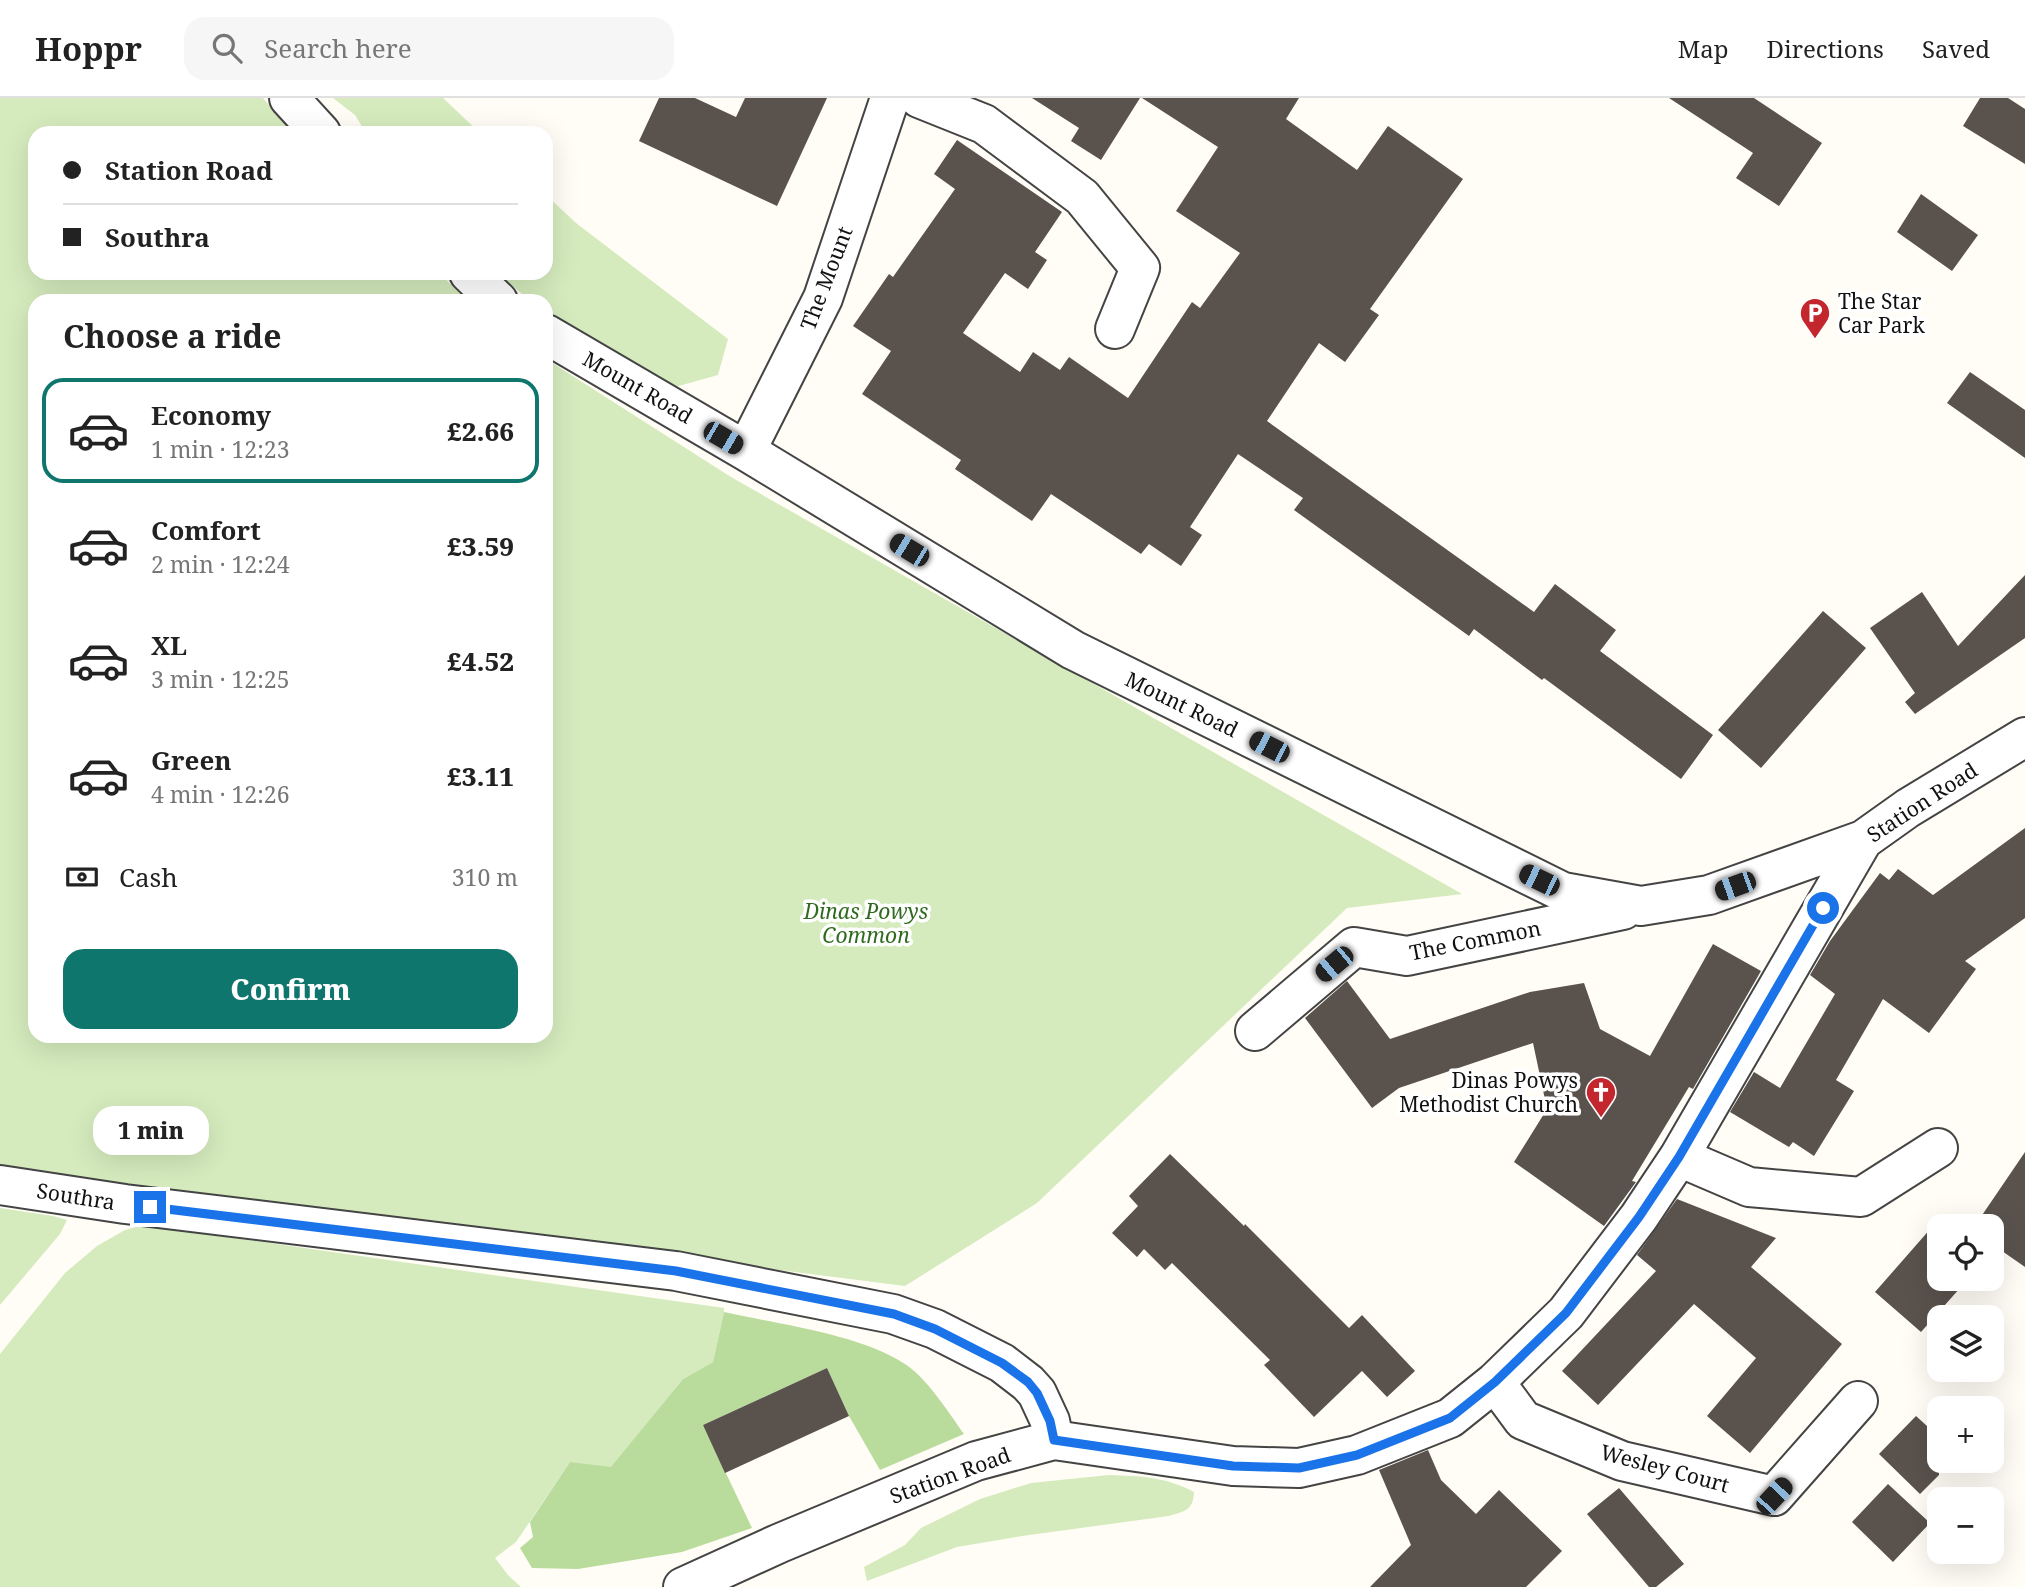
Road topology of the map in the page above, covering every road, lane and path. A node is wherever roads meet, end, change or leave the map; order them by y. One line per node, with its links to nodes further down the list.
1 (289, 98): 4 (street)
2 (890, 98): 9 (street, The Mount)
3 (919, 98): 7 (street)
4 (313, 126)
5 (476, 280): 6 (street)
6 (491, 294)
7 (1115, 328)
8 (553, 338): 9 (street, Mount Road)
9 (746, 450): 12 (street, Mount Road)
10 (2025, 737): 11 (street, Station Road)
11 (1863, 840): 12 (street, Mount Road); 15 (street, Station Road)
12 (1641, 906): 13 (street, The Common)
13 (1255, 1031)
14 (1938, 1148): 15 (street)
15 (1679, 1157): 17 (street, Station Road)
16 (0, 1185): 19 (street, Southra)
17 (1495, 1382): 18 (street, Wesley Court); 19 (street, Station Road)
18 (1858, 1401)
19 (1054, 1440): 20 (street, Station Road)
20 (683, 1587)

